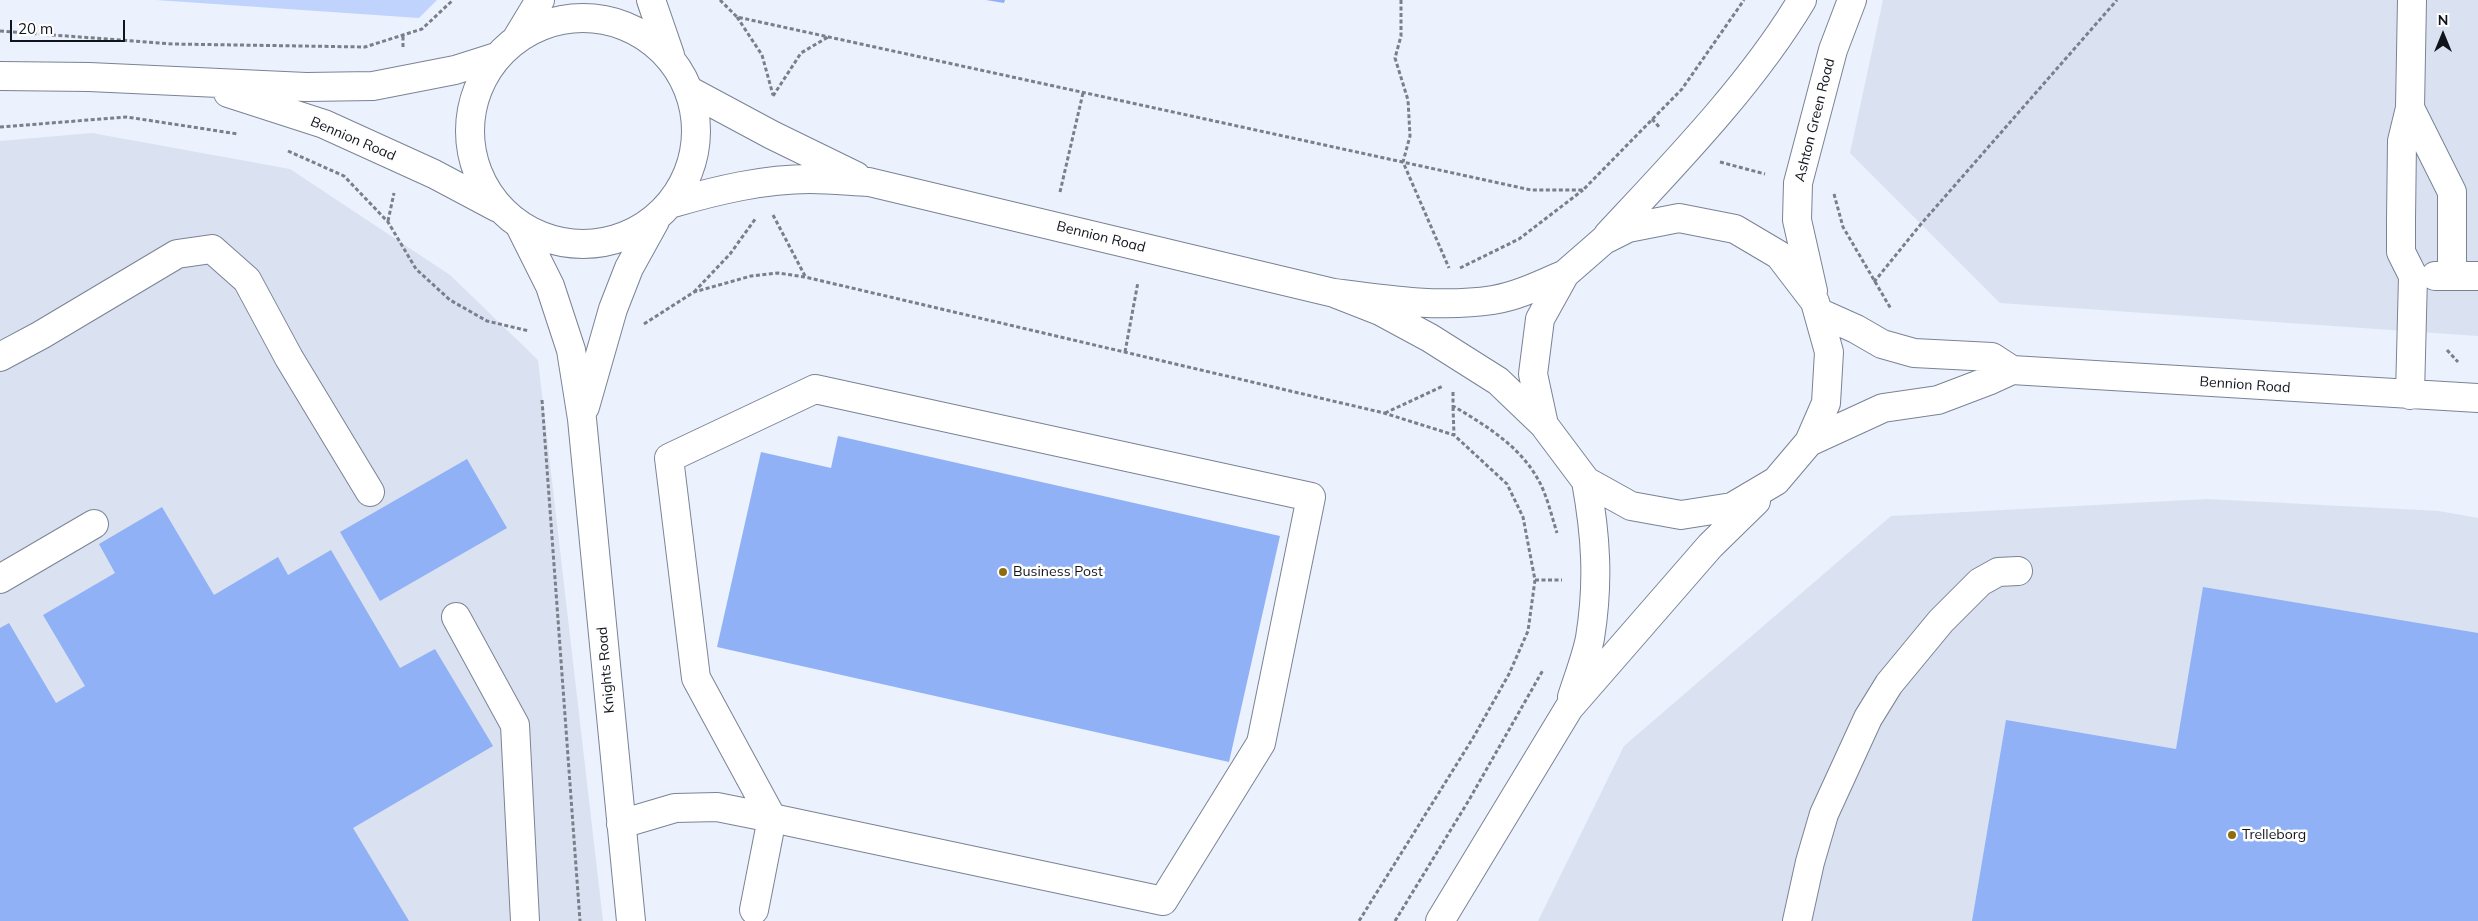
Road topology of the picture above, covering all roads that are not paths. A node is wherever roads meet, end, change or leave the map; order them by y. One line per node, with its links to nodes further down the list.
1 (540, 0): 6 (street)
2 (650, 0): 8 (street)
3 (1802, 0): 16 (street)
4 (1852, 0): 21 (street, Ashton Green Road)
5 (2412, 0): 12 (street)
6 (518, 38): 7 (street); 8 (street)
7 (496, 57): 10 (street, Bennion Road); 15 (street, Knights Road)
8 (670, 57): 11 (street)
9 (0, 76): 10 (street, Bennion Road)
10 (201, 83): 15 (street, Bennion Road)
11 (690, 91): 13 (street, Bennion Road); 14 (street)
12 (2410, 108): 18 (street); 19 (street)
13 (869, 182): 14 (street, Bennion Road); 20 (street, Bennion Road)
14 (664, 212): 15 (street, Bennion Road); 26 (street)
15 (509, 216): 26 (street, Knights Road)
16 (1604, 240): 17 (street); 21 (street)
17 (1565, 274): 20 (street, Bennion Road); 27 (street)
18 (2413, 276): 19 (street); 24 (street)
19 (2465, 276)
20 (1334, 293): 27 (street, Bennion Road)
21 (1817, 307): 23 (street, Bennion Road); 28 (street, Ashton Green Road)
22 (0, 357): 31 (street)
23 (2012, 370): 24 (street, Bennion Road); 28 (street)
24 (2410, 395): 25 (street, Bennion Road)
25 (2478, 398)
26 (582, 418): 38 (street, Knights Road)
27 (1544, 425): 29 (street, Bennion Road)
28 (1809, 442): 30 (street)
29 (1586, 480): 30 (street); 36 (street)
30 (1776, 481): 36 (street)
31 (370, 492)
32 (94, 524): 34 (street)
33 (2018, 571): 43 (street)
34 (0, 579)
35 (456, 617): 40 (street)
36 (1569, 708): 42 (street)
37 (772, 818): 37 (street); 38 (street); 39 (street)
38 (621, 824): 41 (street, Knights Road)
39 (754, 910)
40 (525, 921)
41 (631, 921)
42 (1440, 921)
43 (1798, 921)

